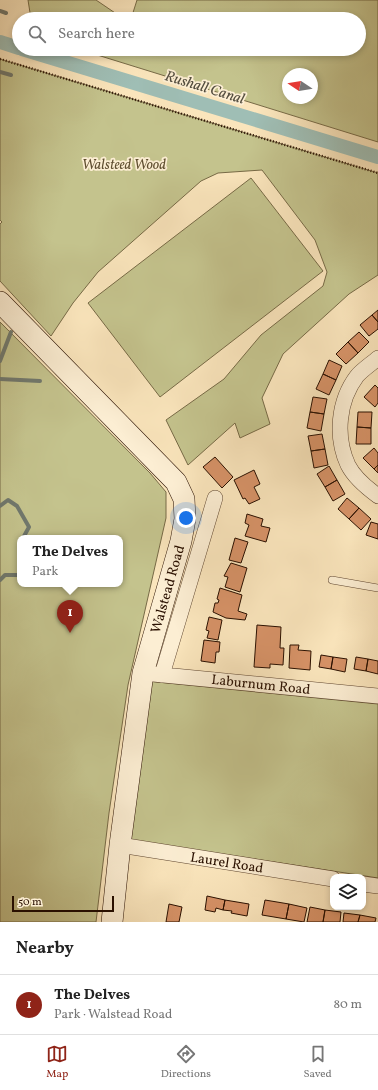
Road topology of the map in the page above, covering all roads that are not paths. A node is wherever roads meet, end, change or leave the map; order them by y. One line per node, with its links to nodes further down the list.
1 (0, 302): 5 (street, Walstead Road)
2 (378, 358): 3 (street)
3 (378, 496)
4 (215, 498): 6 (street)
5 (186, 519): 6 (street); 9 (street, Walstead Road)
6 (208, 519): 9 (street)
7 (332, 580): 8 (lane)
8 (378, 588)
9 (153, 674): 10 (street, Laburnum Road); 11 (street, Walstead Road)
10 (378, 696)
11 (120, 845): 12 (street, Laurel Road); 15 (street, Walstead Road)
12 (330, 879)
13 (366, 884): 14 (street)
14 (378, 886)
15 (112, 922)

